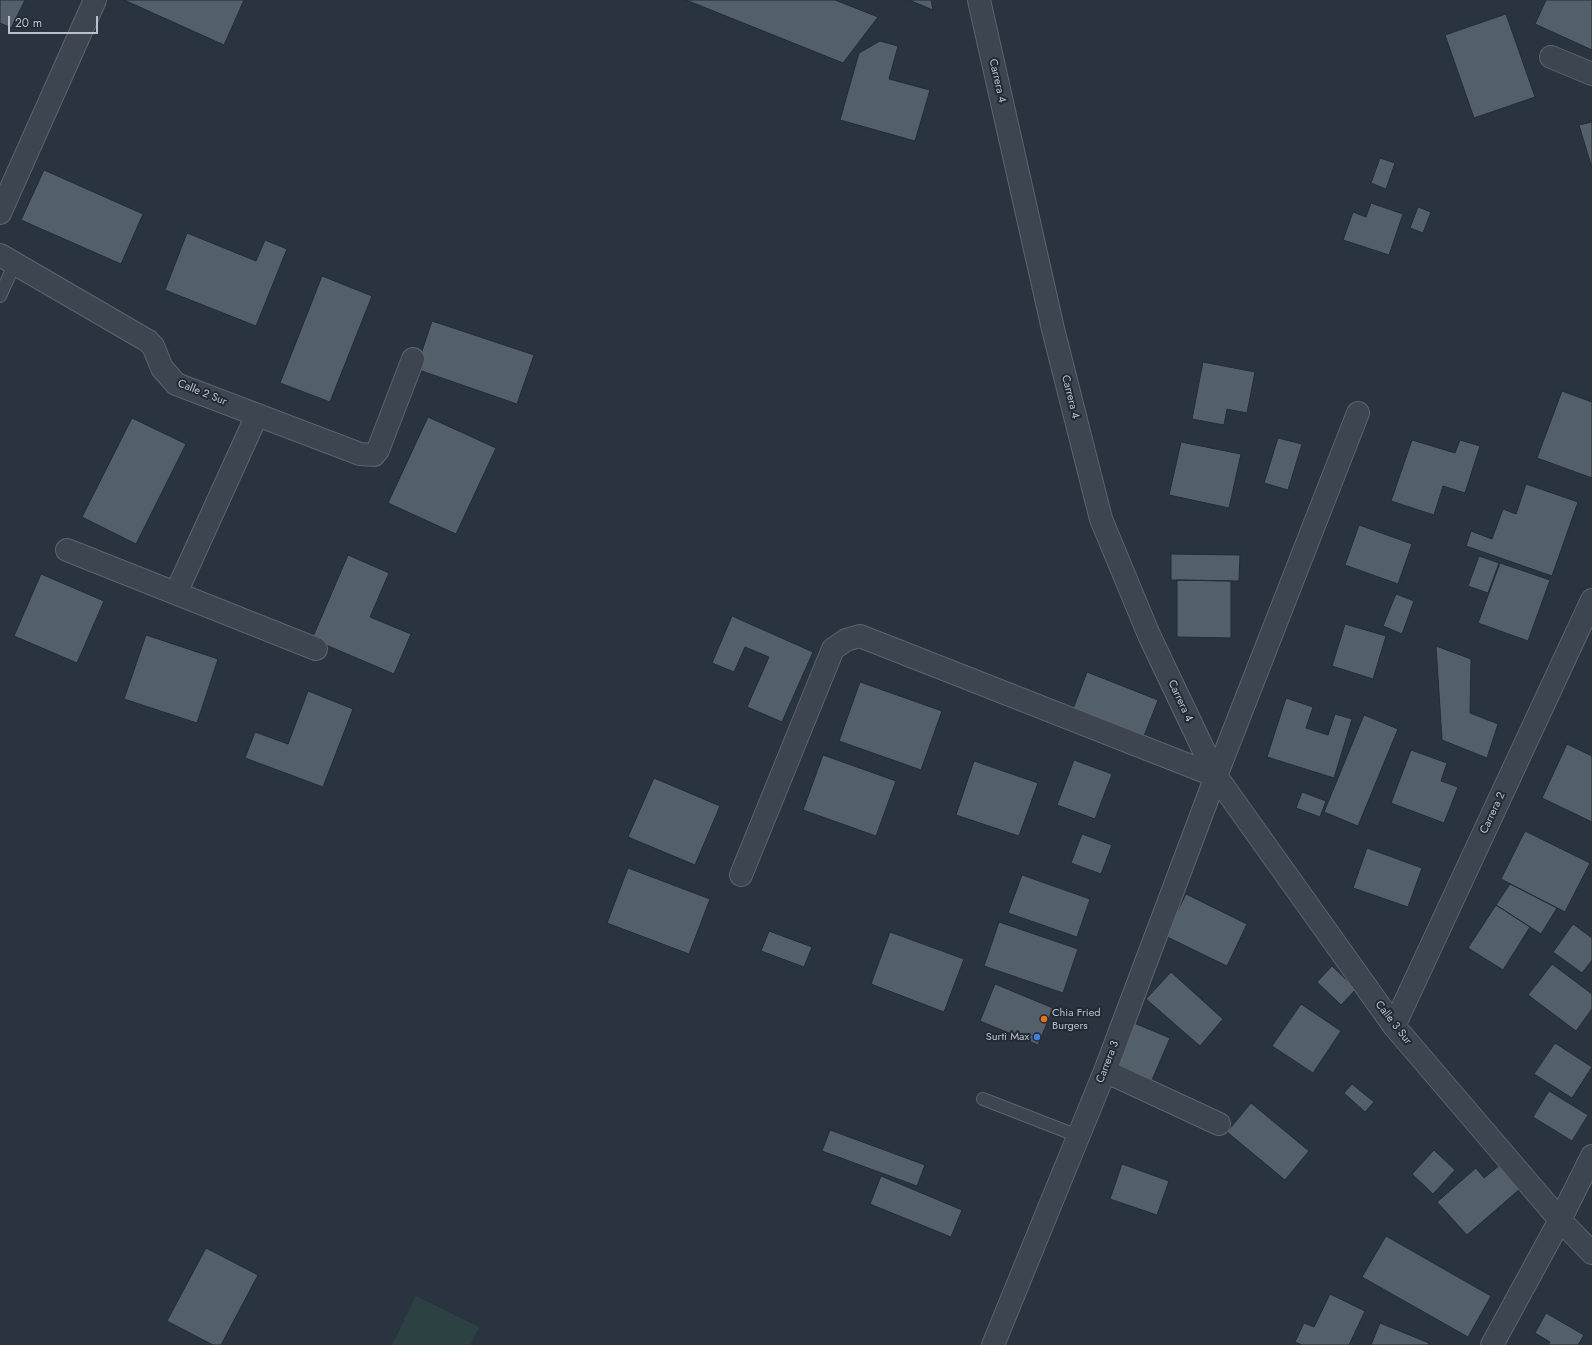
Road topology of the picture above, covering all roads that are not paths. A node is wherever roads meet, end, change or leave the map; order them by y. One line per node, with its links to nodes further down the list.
1 (95, 0): 5 (street)
2 (979, 0): 15 (street, Carrera 4)
3 (1551, 57): 4 (street)
4 (1592, 74)
5 (0, 213)
6 (7, 259): 7 (lane); 10 (street, Calle 2 Sur)
7 (0, 296)
8 (413, 359): 10 (street, Calle 2 Sur)
9 (1358, 412): 15 (street, Carrera 3)
10 (257, 415): 12 (street)
11 (67, 550): 12 (street)
12 (176, 593): 14 (street)
13 (1592, 600): 17 (street, Carrera 2)
14 (316, 649)
15 (1216, 776): 16 (street); 17 (street, Calle 3 Sur); 18 (street, Carrera 3)
16 (741, 875)
17 (1394, 1026): 23 (street, Calle 3 Sur)
18 (1105, 1070): 20 (street); 21 (street, Carrera 3)
19 (983, 1100): 21 (lane)
20 (1219, 1124)
21 (1078, 1136): 25 (street, Carrera 3)
22 (1592, 1156): 23 (street)
23 (1560, 1220): 24 (street, Calle 3 Sur); 26 (street)
24 (1592, 1253)
25 (993, 1345)
26 (1492, 1345)

